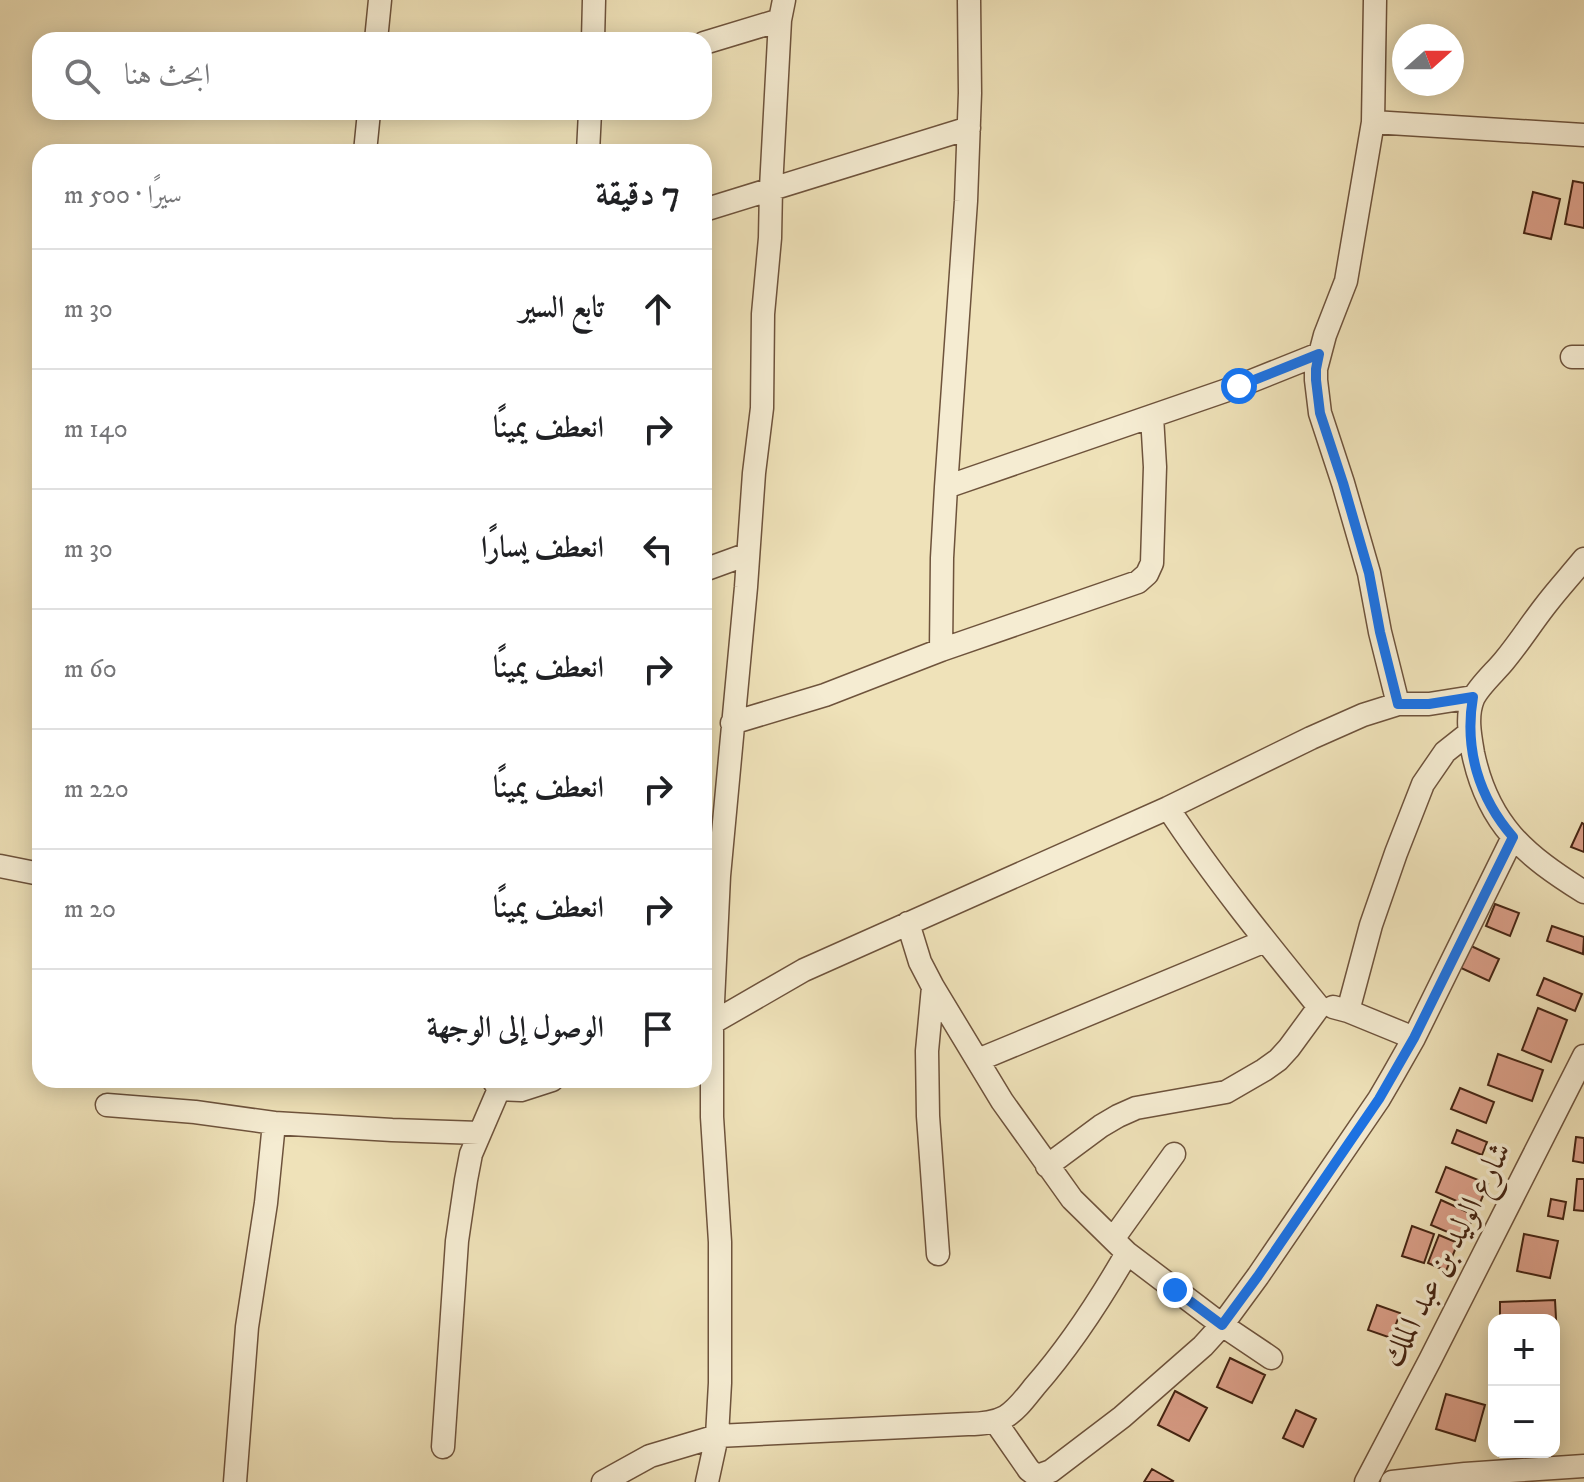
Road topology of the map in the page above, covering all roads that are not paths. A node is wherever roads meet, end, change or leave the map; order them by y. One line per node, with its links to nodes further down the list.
1 (380, 0): 6 (street)
2 (594, 0): 7 (street)
3 (969, 0): 12 (street)
4 (1375, 0): 11 (street)
5 (782, 10): 8 (street); 16 (street)
6 (377, 32)
7 (593, 32)
8 (712, 40)
9 (368, 120): 14 (street)
10 (590, 120): 15 (street)
11 (1373, 122): 13 (street); 18 (street)
12 (969, 128): 16 (street); 20 (street)
13 (1584, 135)
14 (366, 144)
15 (588, 144)
16 (771, 188): 17 (street); 21 (street)
17 (712, 207)
18 (1319, 354): 19 (street); 26 (street)
19 (1152, 416): 20 (street); 24 (street)
20 (946, 487): 24 (street)
21 (748, 554): 23 (street); 27 (street)
22 (1584, 559): 25 (street)
23 (712, 567)
24 (941, 650): 27 (street)
25 (1473, 697): 26 (street); 28 (street)
26 (1398, 704): 29 (street)
27 (732, 723): 37 (street)
28 (1469, 733): 30 (street); 39 (street)
29 (1168, 808): 34 (street); 35 (street)
30 (1513, 837): 33 (street); 41 (street)
31 (0, 866): 32 (street)
32 (32, 872)
33 (1584, 892)
34 (908, 923): 36 (street); 40 (street)
35 (1265, 941): 38 (street); 43 (street)
36 (933, 987): 43 (street); 52 (street)
37 (712, 995)
38 (1319, 1007): 39 (street); 50 (street)
39 (1348, 1011): 41 (street)
40 (712, 1022)
41 (1414, 1038): 53 (street)
42 (1584, 1056): 63 (street, شارع الوليد بن عبد الملك)
43 (978, 1060): 50 (street)
44 (495, 1088): 48 (street)
45 (711, 1088): 56 (street)
46 (107, 1105): 47 (street)
47 (274, 1123): 48 (street); 60 (street)
48 (479, 1133): 57 (street)
49 (1174, 1154): 51 (street)
50 (1047, 1166): 51 (street)
51 (1120, 1246): 53 (street); 55 (street)
52 (938, 1254)
53 (1222, 1325): 54 (street); 55 (street)
54 (1271, 1358)
55 (995, 1421): 56 (street)
56 (717, 1436): 61 (street); 62 (street)
57 (443, 1447)
58 (1584, 1466): 59 (street)
59 (1516, 1476): 64 (street)
60 (235, 1482)
61 (603, 1482)
62 (707, 1482)
63 (1366, 1482)
64 (1392, 1482)

